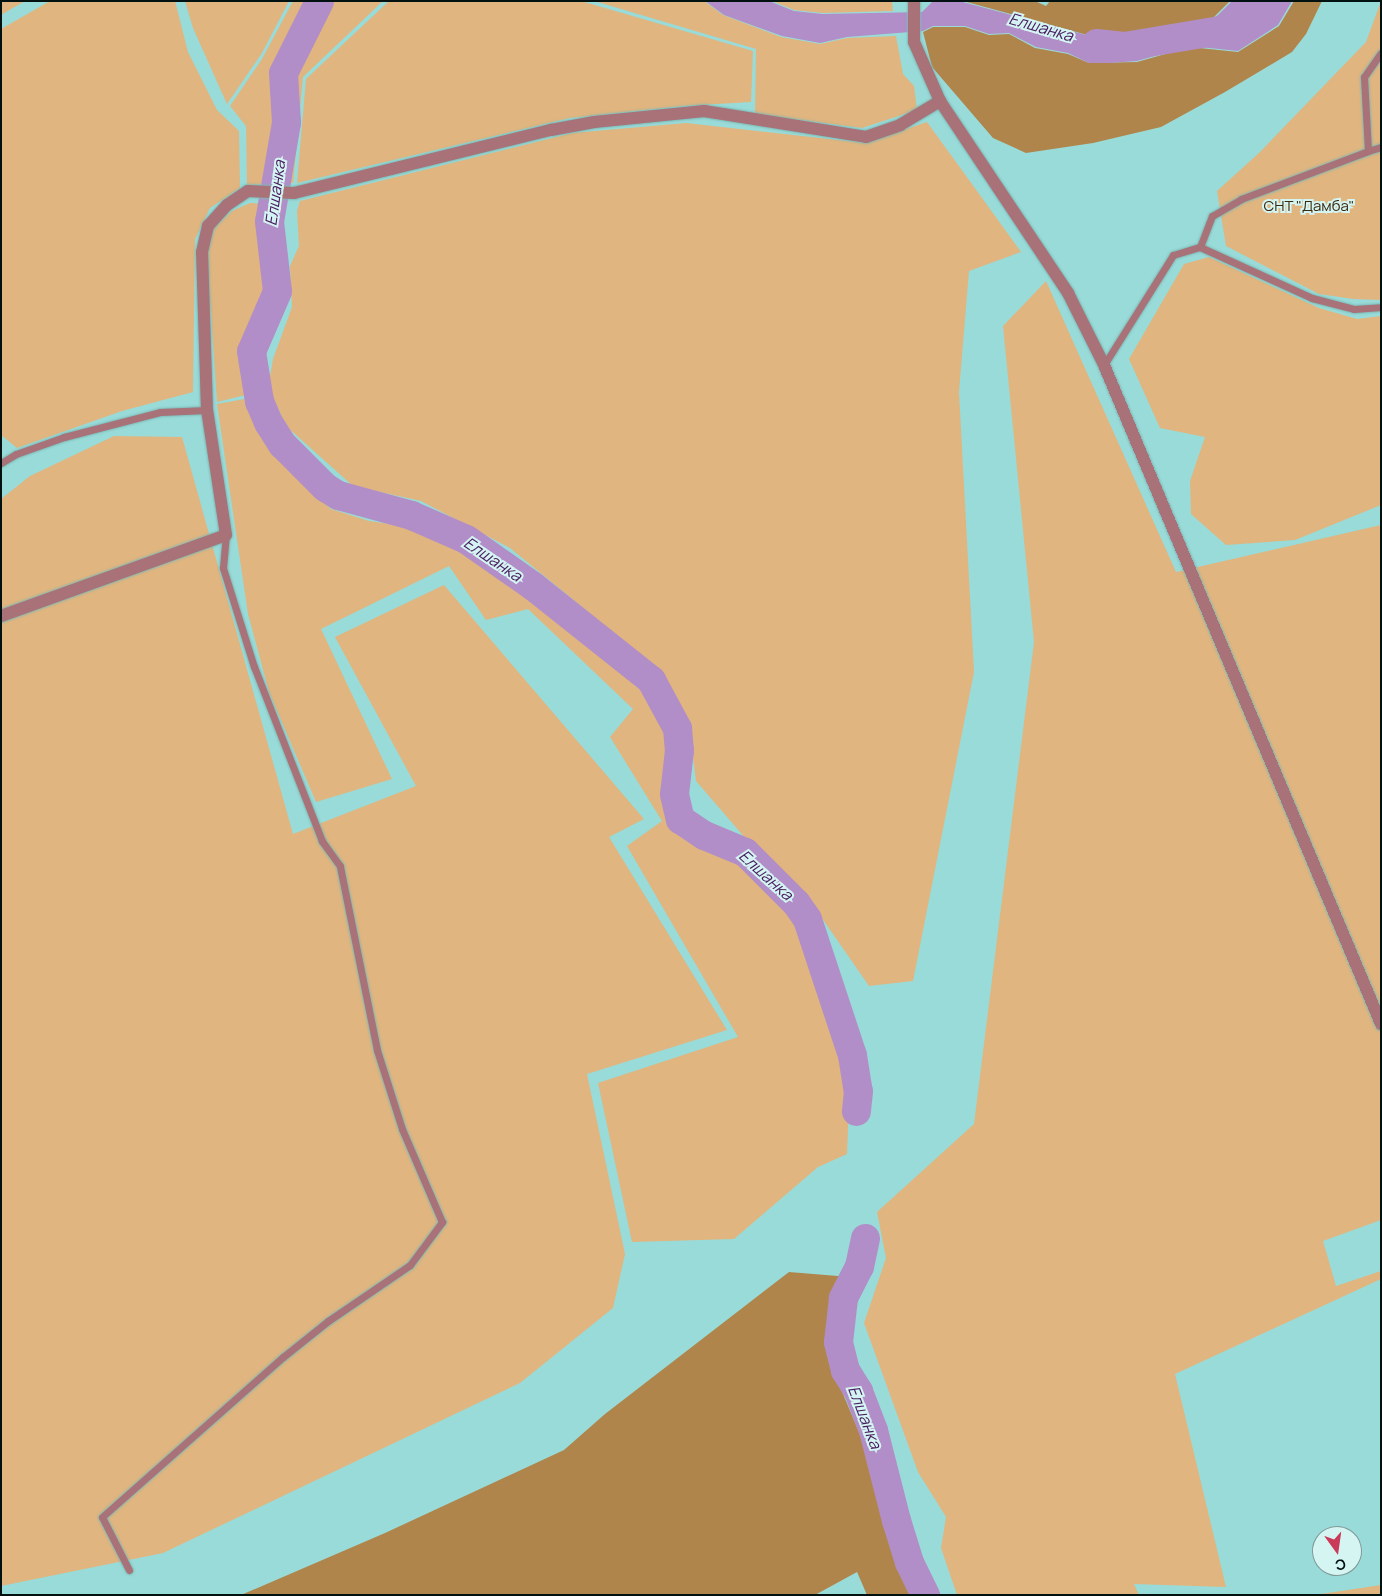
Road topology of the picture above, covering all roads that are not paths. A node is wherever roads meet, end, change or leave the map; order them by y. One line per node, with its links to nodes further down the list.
1 (914, 1): 3 (street)
2 (1381, 53): 5 (lane)
3 (940, 102): 8 (street); 9 (street)
4 (1381, 147): 5 (lane)
5 (1368, 151): 6 (lane)
6 (1200, 247): 7 (lane); 8 (lane)
7 (1381, 307)
8 (1104, 366): 13 (street)
9 (207, 410): 10 (lane); 11 (street)
10 (1, 463)
11 (226, 535): 12 (street); 14 (lane)
12 (1, 616)
13 (1381, 1024)
14 (128, 1570)

